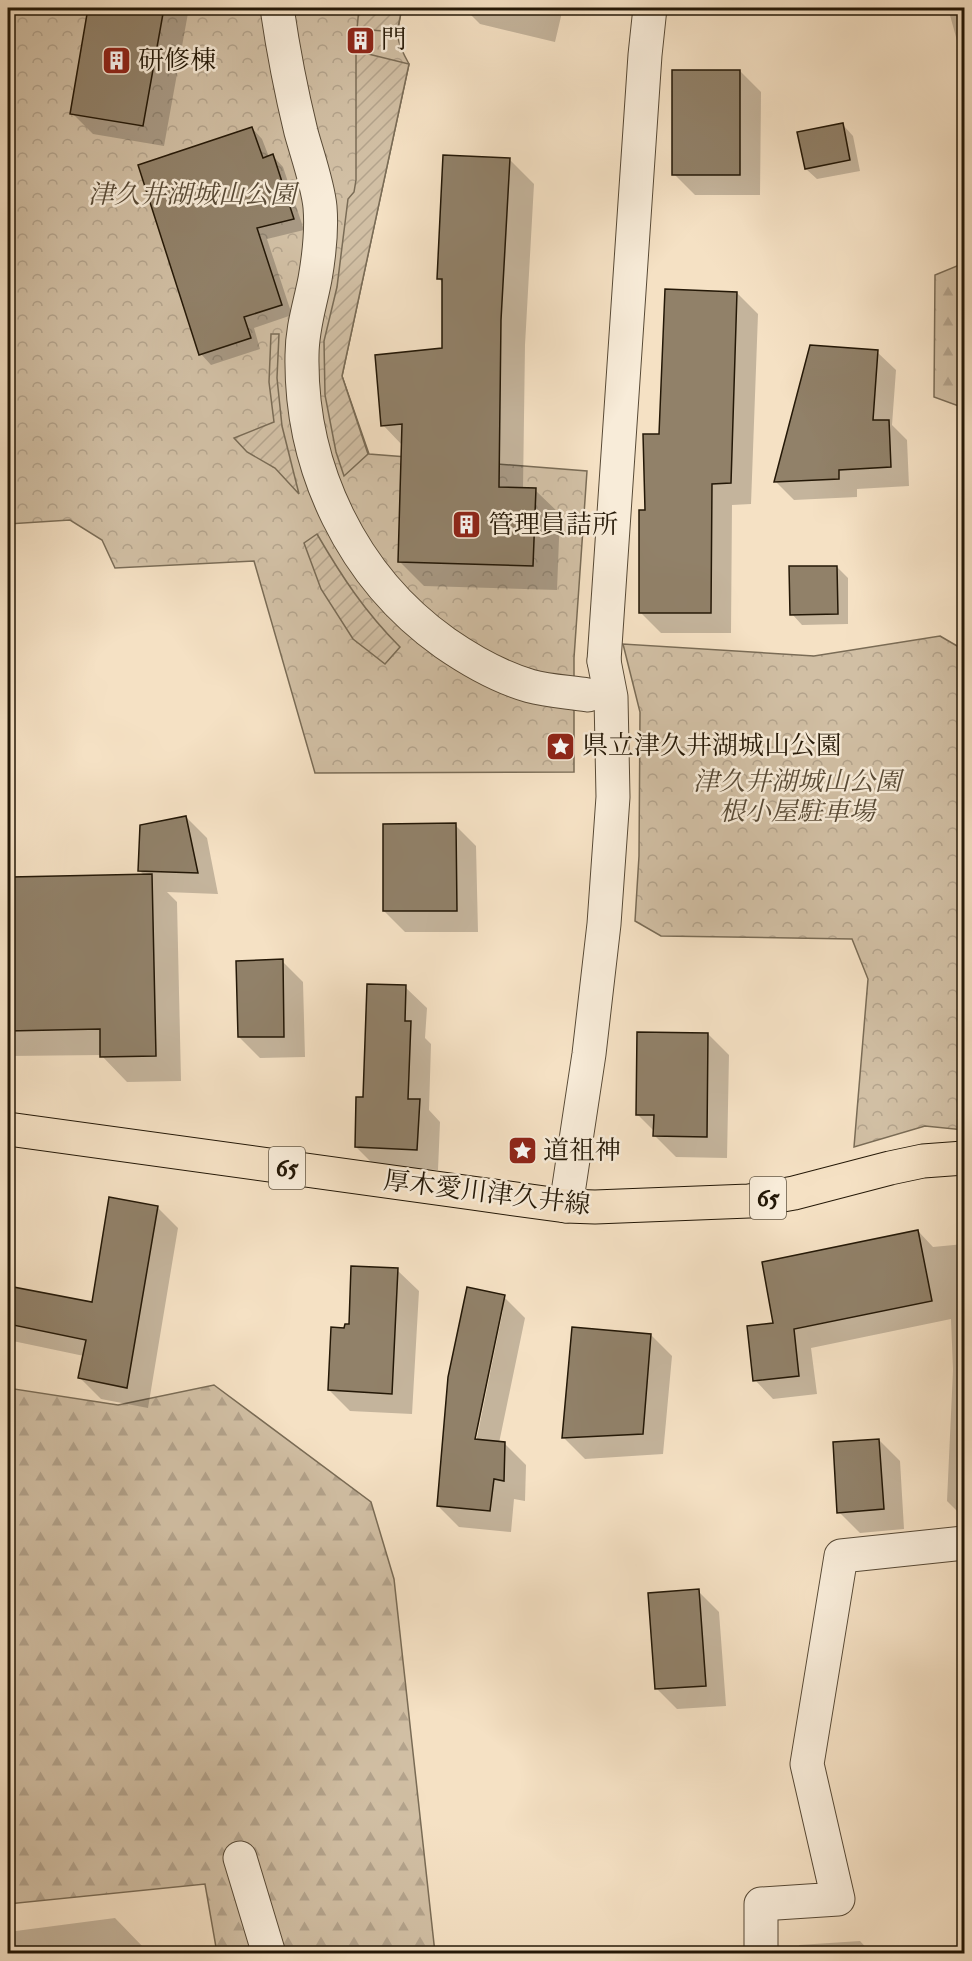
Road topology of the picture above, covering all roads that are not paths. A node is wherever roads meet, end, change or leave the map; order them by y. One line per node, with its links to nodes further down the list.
1 (277, 8): 3 (street)
2 (650, 8): 3 (street)
3 (600, 696): 6 (street)
4 (8, 1129): 6 (main road, 厚木愛川津久井線 / 65)
5 (964, 1158): 6 (main road, 厚木愛川津久井線 / 65)
6 (566, 1206)
7 (964, 1543): 10 (street)
8 (240, 1858): 9 (street)
9 (269, 1953)
10 (761, 1953)

